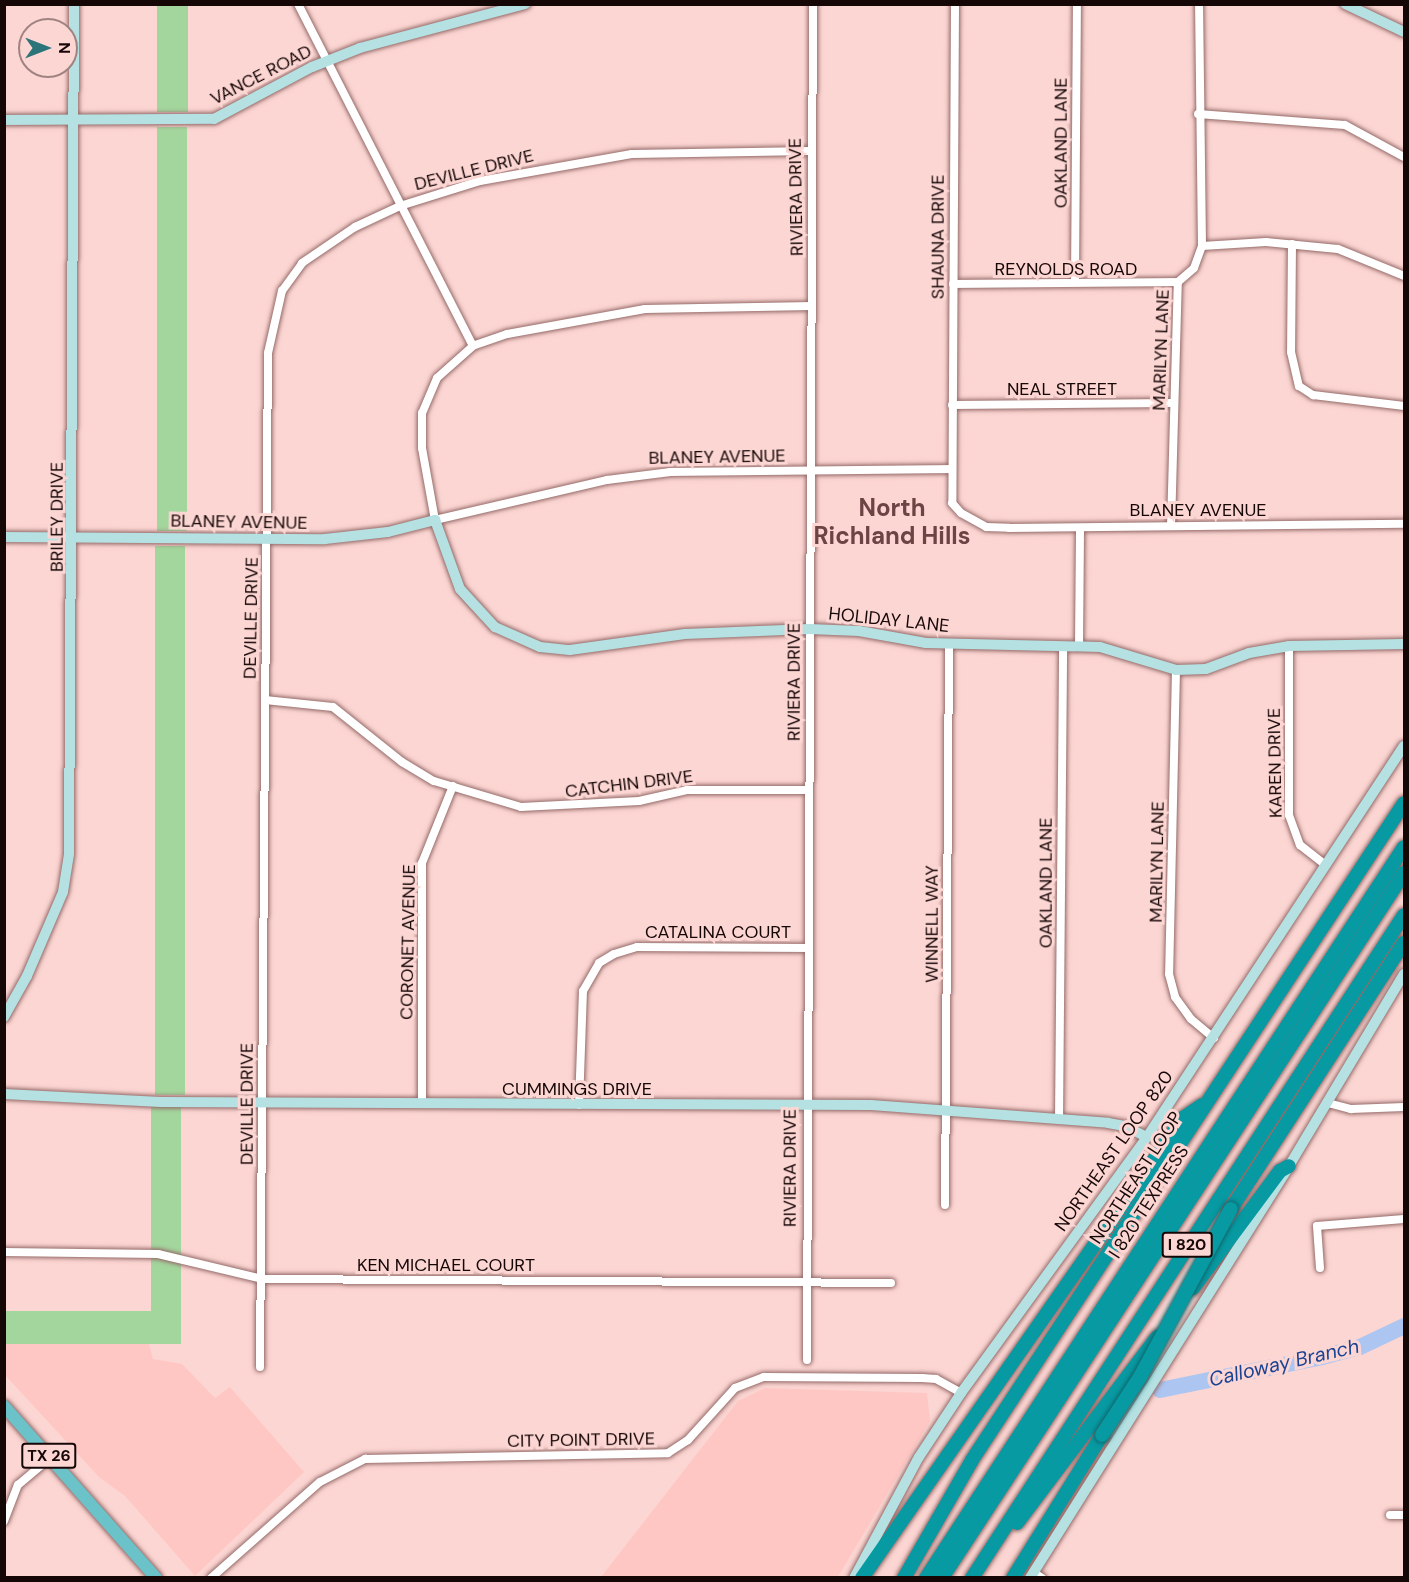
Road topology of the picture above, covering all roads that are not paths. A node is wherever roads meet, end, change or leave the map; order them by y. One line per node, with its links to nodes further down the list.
1 (74, 4): 13 (street, BRILEY DRIVE)
2 (298, 4): 10 (street)
3 (525, 4): 10 (street, VANCE ROAD)
4 (813, 4): 14 (street, RIVIERA DRIVE)
5 (955, 4): 22 (street, SHAUNA DRIVE)
6 (1077, 4): 20 (street, OAKLAND LANE)
7 (1198, 4): 11 (street, MARILYN LANE)
8 (1345, 4): 9 (street)
9 (1404, 32)
10 (326, 61): 13 (street, VANCE ROAD); 16 (street)
11 (1198, 114): 15 (street); 18 (street, MARILYN LANE)
12 (4, 120): 13 (street, VANCE ROAD)
13 (75, 121): 35 (street, BRILEY DRIVE)
14 (810, 151): 16 (street, DEVILLE DRIVE); 23 (street, RIVIERA DRIVE)
15 (1404, 157)
16 (400, 206): 24 (street); 36 (street, DEVILLE DRIVE)
17 (1292, 244): 18 (street); 19 (street); 27 (street)
18 (1202, 246): 21 (street, MARILYN LANE)
19 (1404, 276)
20 (1075, 282): 21 (street, REYNOLDS ROAD); 22 (street, REYNOLDS ROAD)
21 (1178, 282): 25 (street, MARILYN LANE)
22 (953, 284): 26 (street, SHAUNA DRIVE)
23 (812, 306): 24 (street); 29 (street, RIVIERA DRIVE)
24 (473, 346): 30 (street)
25 (1173, 403): 26 (street, NEAL STREET); 32 (street, MARILYN LANE)
26 (952, 405): 28 (street, SHAUNA DRIVE)
27 (1404, 406)
28 (951, 469): 29 (street, BLANEY AVENUE); 33 (street, BLANEY AVENUE)
29 (810, 472): 30 (street, BLANEY AVENUE); 37 (street, RIVIERA DRIVE)
30 (435, 520): 36 (street, BLANEY AVENUE); 37 (street, HOLIDAY LANE)
31 (1400, 525): 32 (street, BLANEY AVENUE)
32 (1171, 526): 33 (street, BLANEY AVENUE)
33 (1080, 528): 40 (street)
34 (4, 537): 35 (street, BLANEY AVENUE)
35 (73, 537): 36 (street, BLANEY AVENUE); 56 (street, BRILEY DRIVE)
36 (267, 538): 44 (street, DEVILLE DRIVE)
37 (809, 629): 38 (street, HOLIDAY LANE); 47 (street, RIVIERA DRIVE)
38 (949, 643): 39 (street, HOLIDAY LANE); 66 (street, WINNELL WAY)
39 (1063, 646): 40 (street, HOLIDAY LANE); 67 (street, OAKLAND LANE)
40 (1079, 646): 43 (street, HOLIDAY LANE)
41 (1289, 646): 42 (street, HOLIDAY LANE); 43 (street, HOLIDAY LANE); 50 (street, KAREN DRIVE)
42 (1402, 646)
43 (1176, 670): 57 (street, MARILYN LANE)
44 (266, 700): 46 (street, CATCHIN DRIVE); 59 (street, DEVILLE DRIVE)
45 (1404, 746): 50 (street, NORTHEAST LOOP 820)
46 (453, 786): 47 (street, CATCHIN DRIVE); 62 (street, CORONET AVENUE)
47 (808, 790): 54 (street, RIVIERA DRIVE)
48 (1404, 803): 60 (highway, NORTHEAST LOOP)
49 (1404, 847): 91 (highway, I 820 TEXPRESS)
50 (1326, 865): 57 (street, NORTHEAST LOOP 820)
51 (1404, 873): 92 (highway, I 820 TEXPRESS)
52 (1404, 915): 93 (highway, I 820)
53 (1404, 943): 95 (highway, bridge)
54 (807, 948): 63 (street, CATALINA COURT); 64 (street, RIVIERA DRIVE)
55 (1404, 974): 61 (street)
56 (4, 1017)
57 (1214, 1038): 68 (street, NORTHEAST LOOP 820)
58 (4, 1094): 59 (street, CUMMINGS DRIVE)
59 (262, 1103): 62 (street, CUMMINGS DRIVE); 74 (street, DEVILLE DRIVE)
60 (1207, 1103): 89 (highway); 90 (highway, NORTHEAST LOOP)
61 (1328, 1103): 65 (street); 69 (street)
62 (422, 1104): 63 (street, CUMMINGS DRIVE)
63 (579, 1105): 64 (street, CUMMINGS DRIVE)
64 (805, 1105): 66 (street, CUMMINGS DRIVE); 75 (street, RIVIERA DRIVE)
65 (1404, 1107)
66 (945, 1113): 67 (street, CUMMINGS DRIVE); 70 (street, WINNELL WAY)
67 (1059, 1120): 68 (street, CUMMINGS DRIVE)
68 (1147, 1137): 79 (street, NORTHEAST LOOP 820)
69 (1289, 1166): 85 (street); 94 (highway)
70 (945, 1204)
71 (1404, 1219): 73 (street)
72 (4, 1252): 74 (street, KEN MICHAEL COURT)
73 (1320, 1268)
74 (262, 1279): 75 (street, KEN MICHAEL COURT); 78 (street, DEVILLE DRIVE)
75 (806, 1281): 76 (street, KEN MICHAEL COURT); 77 (street, RIVIERA DRIVE)
76 (891, 1283)
77 (807, 1360)
78 (260, 1367)
79 (961, 1393): 87 (street, CITY POINT DRIVE); 88 (street, NORTHEAST LOOP 820)
80 (4, 1406): 81 (main road, TX 26)
81 (50, 1458): 84 (street); 86 (main road, TX 26)
82 (1390, 1515): 83 (street)
83 (1404, 1515)
84 (4, 1521)
85 (1035, 1576)
86 (156, 1578)
87 (211, 1578)
88 (854, 1578)
89 (862, 1578)
90 (904, 1578)
91 (926, 1578)
92 (942, 1578)
93 (972, 1578)
94 (982, 1578)
95 (1013, 1578)

